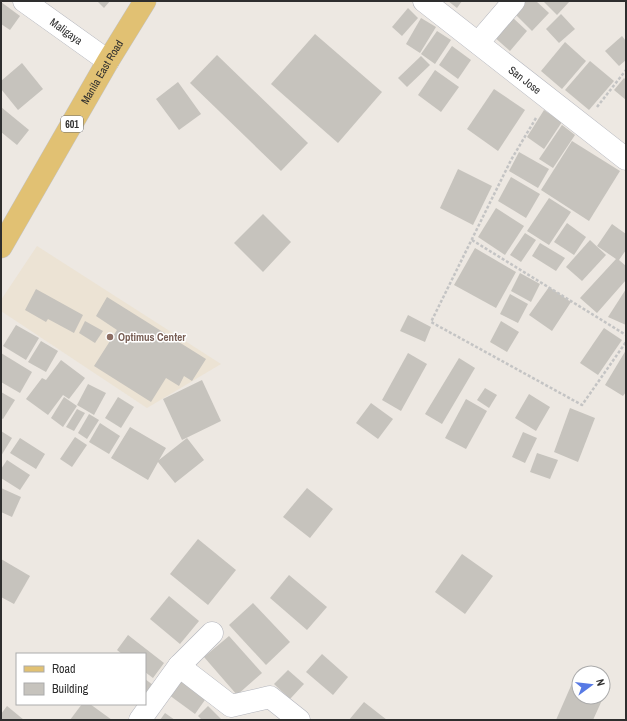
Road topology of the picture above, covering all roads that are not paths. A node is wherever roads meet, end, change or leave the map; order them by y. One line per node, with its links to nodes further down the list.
1 (24, 1): 6 (street, Maligaya)
2 (145, 1): 6 (main road, Manila East Road / 601)
3 (424, 1): 5 (street, San Jose)
4 (514, 1): 5 (street)
5 (478, 43): 7 (street, San Jose)
6 (108, 61): 8 (main road, Manila East Road / 601)
7 (626, 159)
8 (1, 247)
9 (212, 633): 10 (street)
10 (179, 666): 11 (street); 12 (street)
11 (140, 720)
12 (299, 720)

